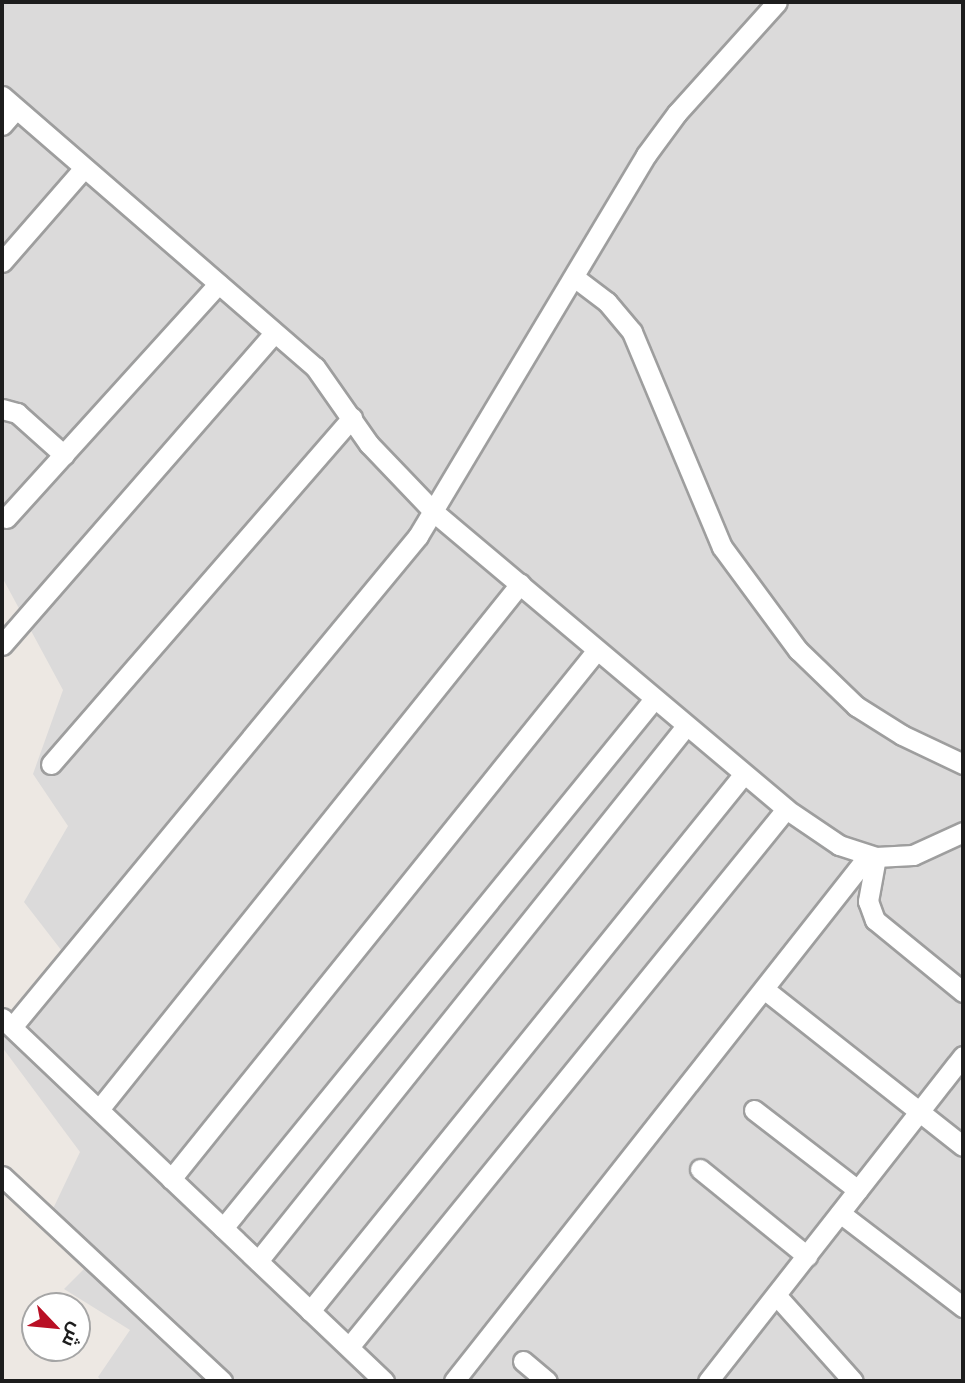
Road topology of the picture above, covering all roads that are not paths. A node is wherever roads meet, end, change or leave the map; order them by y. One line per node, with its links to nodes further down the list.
1 (777, 2): 6 (street)
2 (9, 103): 3 (street); 4 (street)
3 (2, 125)
4 (83, 169): 5 (street); 7 (street)
5 (2, 262)
6 (573, 277): 12 (street); 20 (street)
7 (218, 284): 8 (street); 11 (street)
8 (274, 333): 10 (street); 15 (street)
9 (2, 409): 11 (street)
10 (352, 418): 12 (street); 19 (street)
11 (64, 455): 13 (street)
12 (435, 513): 14 (street); 27 (street)
13 (6, 519)
14 (520, 584): 16 (street); 29 (street)
15 (2, 645)
16 (597, 650): 17 (street); 35 (street)
17 (654, 699): 18 (street); 38 (street)
18 (686, 726): 21 (street); 40 (street)
19 (51, 764)
20 (963, 764)
21 (743, 775): 22 (street); 43 (street)
22 (786, 808): 24 (street); 44 (street)
23 (963, 832): 24 (street)
24 (872, 857): 25 (street); 26 (street)
25 (764, 989): 31 (street); 49 (street)
26 (963, 992)
27 (7, 1023): 29 (street)
28 (963, 1056): 31 (street)
29 (100, 1108): 35 (street)
30 (754, 1110): 36 (street)
31 (920, 1112): 32 (street); 36 (street)
32 (963, 1146)
33 (700, 1169): 39 (street)
34 (2, 1176): 47 (street)
35 (171, 1179): 38 (street)
36 (858, 1190): 37 (street)
37 (840, 1213): 39 (street); 42 (street)
38 (223, 1228): 40 (street)
39 (807, 1256): 41 (street)
40 (258, 1261): 43 (street)
41 (776, 1295): 46 (street); 51 (street)
42 (963, 1307)
43 (310, 1311): 44 (street)
44 (349, 1348): 48 (street)
45 (523, 1361): 50 (street)
46 (850, 1380)
47 (222, 1381)
48 (384, 1381)
49 (454, 1381)
50 (547, 1381)
51 (708, 1381)

